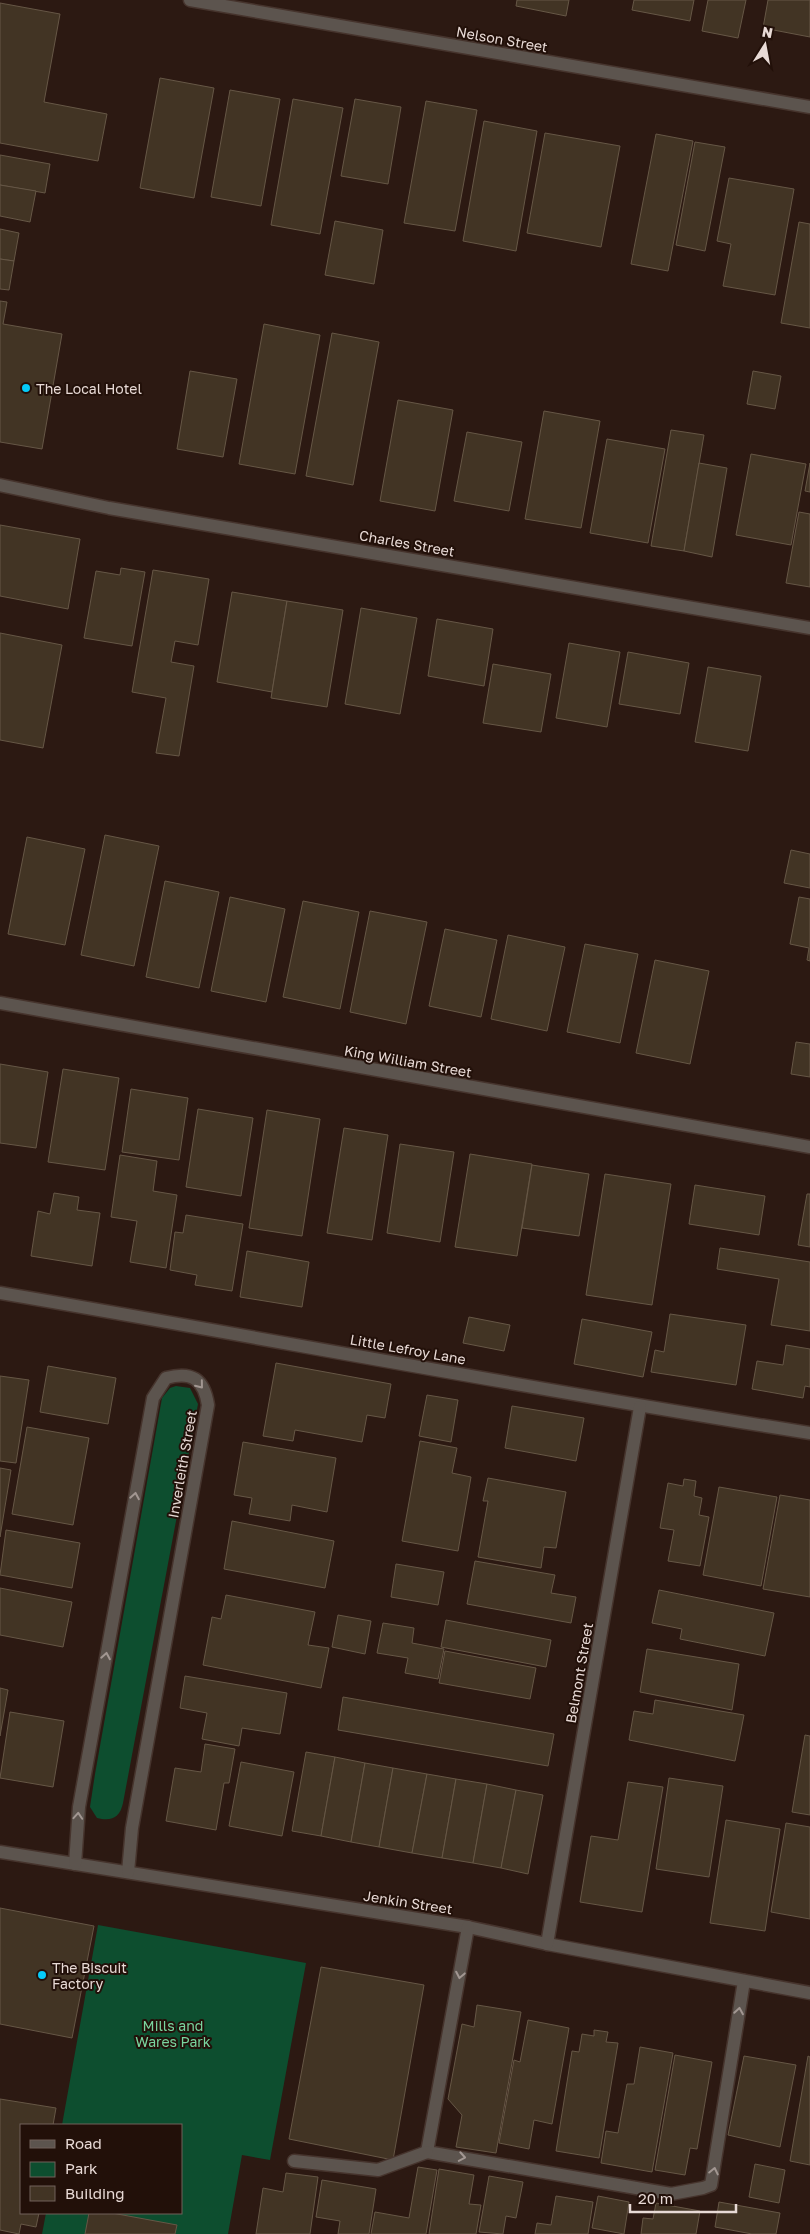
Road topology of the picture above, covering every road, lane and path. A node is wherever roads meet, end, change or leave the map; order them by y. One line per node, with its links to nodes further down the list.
1 (190, 0): 2 (street, Nelson Street)
2 (810, 107)
3 (0, 485): 4 (street, Charles Street)
4 (810, 628)
5 (0, 1003): 6 (street, King William Street)
6 (810, 1148)
7 (0, 1293): 8 (street, Little Lefroy Lane)
8 (640, 1406): 9 (street, Little Lefroy Lane); 14 (street, Belmont Street)
9 (810, 1433)
10 (0, 1852): 11 (street, Jenkin Street)
11 (74, 1864): 12 (street, Jenkin Street); 12 (street, Inverleith Street, one-way to 12)
12 (128, 1872): 13 (street, Jenkin Street)
13 (468, 1927): 14 (street, Jenkin Street); 17 (street, one-way to 17)
14 (547, 1944): 15 (street, Jenkin Street)
15 (744, 1981): 16 (street, Jenkin Street); 17 (street, one-way to 15)
16 (810, 1993)
17 (427, 2152): 18 (street)
18 (294, 2161)

